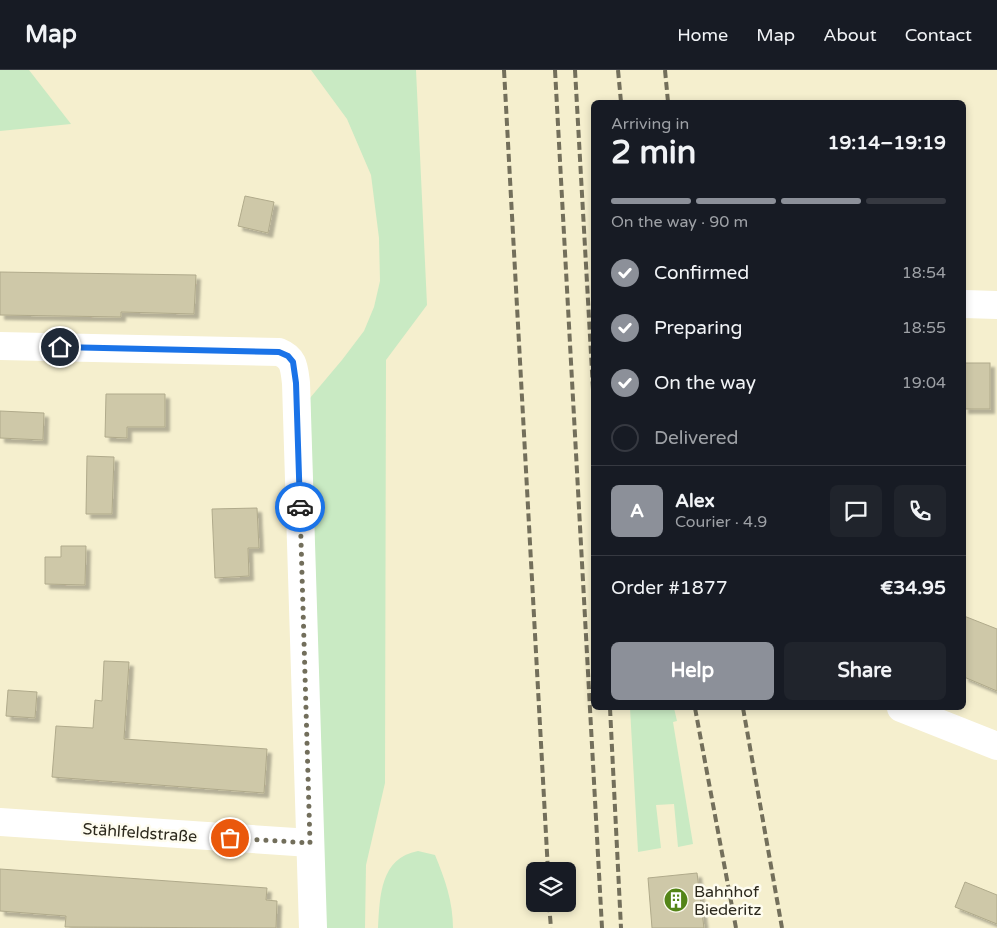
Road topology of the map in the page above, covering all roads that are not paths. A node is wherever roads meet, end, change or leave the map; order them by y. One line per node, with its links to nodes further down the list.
1 (966, 304): 2 (street)
2 (997, 304)
3 (0, 346): 7 (street)
4 (906, 710): 5 (street)
5 (997, 746)
6 (0, 822): 7 (street, Stählfeldstraße)
7 (310, 843): 8 (street)
8 (313, 928)

